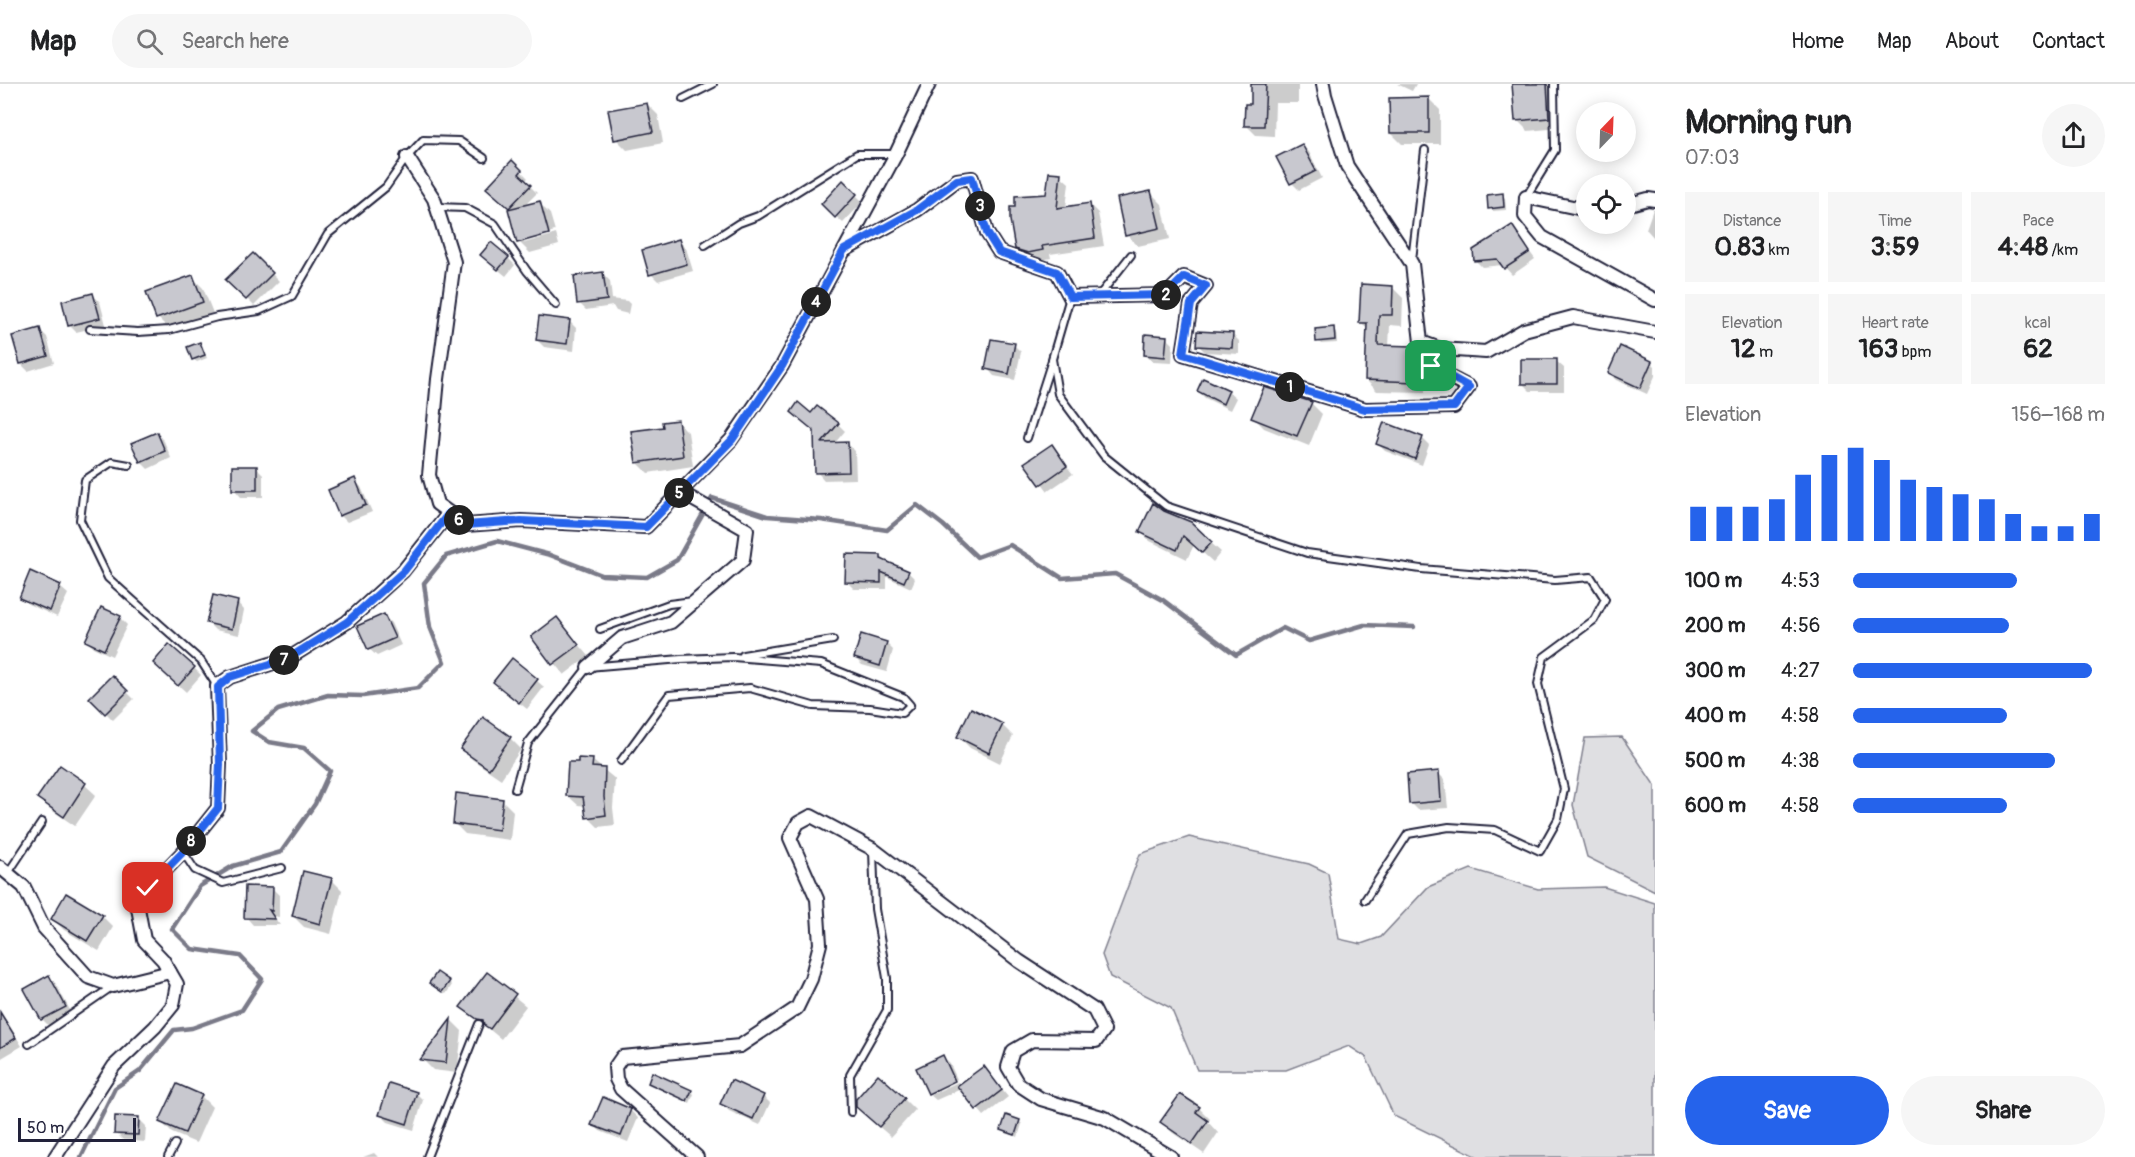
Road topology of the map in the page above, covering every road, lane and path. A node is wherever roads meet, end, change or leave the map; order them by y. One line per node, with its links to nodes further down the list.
1 (713, 84): 5 (lane)
2 (929, 84): 7 (street)
3 (1323, 84): 18 (street)
4 (1554, 84): 10 (lane)
5 (683, 99)
6 (1425, 150): 18 (lane)
7 (896, 154): 15 (lane); 16 (street)
8 (407, 157): 9 (lane); 13 (street); 23 (lane)
9 (484, 158)
10 (1526, 197): 14 (street); 21 (street)
11 (1655, 200): 12 (street)
12 (1636, 203)
13 (435, 207): 22 (lane); 30 (street)
14 (1576, 208)
15 (705, 245)
16 (844, 250): 19 (street); 29 (street)
17 (1131, 255): 20 (lane)
18 (1412, 264): 25 (street)
19 (1070, 297): 20 (street); 26 (lane)
20 (1097, 298): 25 (street)
21 (1655, 300)
22 (556, 305)
23 (90, 329)
24 (1655, 332): 25 (street)
25 (1421, 342)
26 (1052, 359): 27 (lane); 44 (lane)
27 (1027, 438)
28 (129, 465): 36 (lane)
29 (680, 492): 30 (street); 31 (street)
30 (449, 513): 36 (street)
31 (696, 601): 32 (lane); 35 (street)
32 (600, 628)
33 (833, 640): 34 (lane)
34 (733, 657): 35 (lane); 37 (lane)
35 (588, 667): 38 (lane)
36 (218, 687): 41 (street)
37 (621, 761)
38 (515, 789)
39 (42, 822): 43 (lane)
40 (873, 849): 49 (lane); 54 (street); 55 (street)
41 (183, 852): 42 (lane); 45 (street)
42 (282, 868)
43 (4, 871): 46 (street)
44 (1365, 900)
45 (170, 972): 46 (street); 51 (street)
46 (113, 986): 48 (lane)
47 (479, 1024): 53 (lane)
48 (29, 1044)
49 (851, 1112)
50 (175, 1144): 52 (lane)
51 (55, 1157)
52 (168, 1157)
53 (427, 1157)
54 (697, 1157)
55 (1172, 1157)

